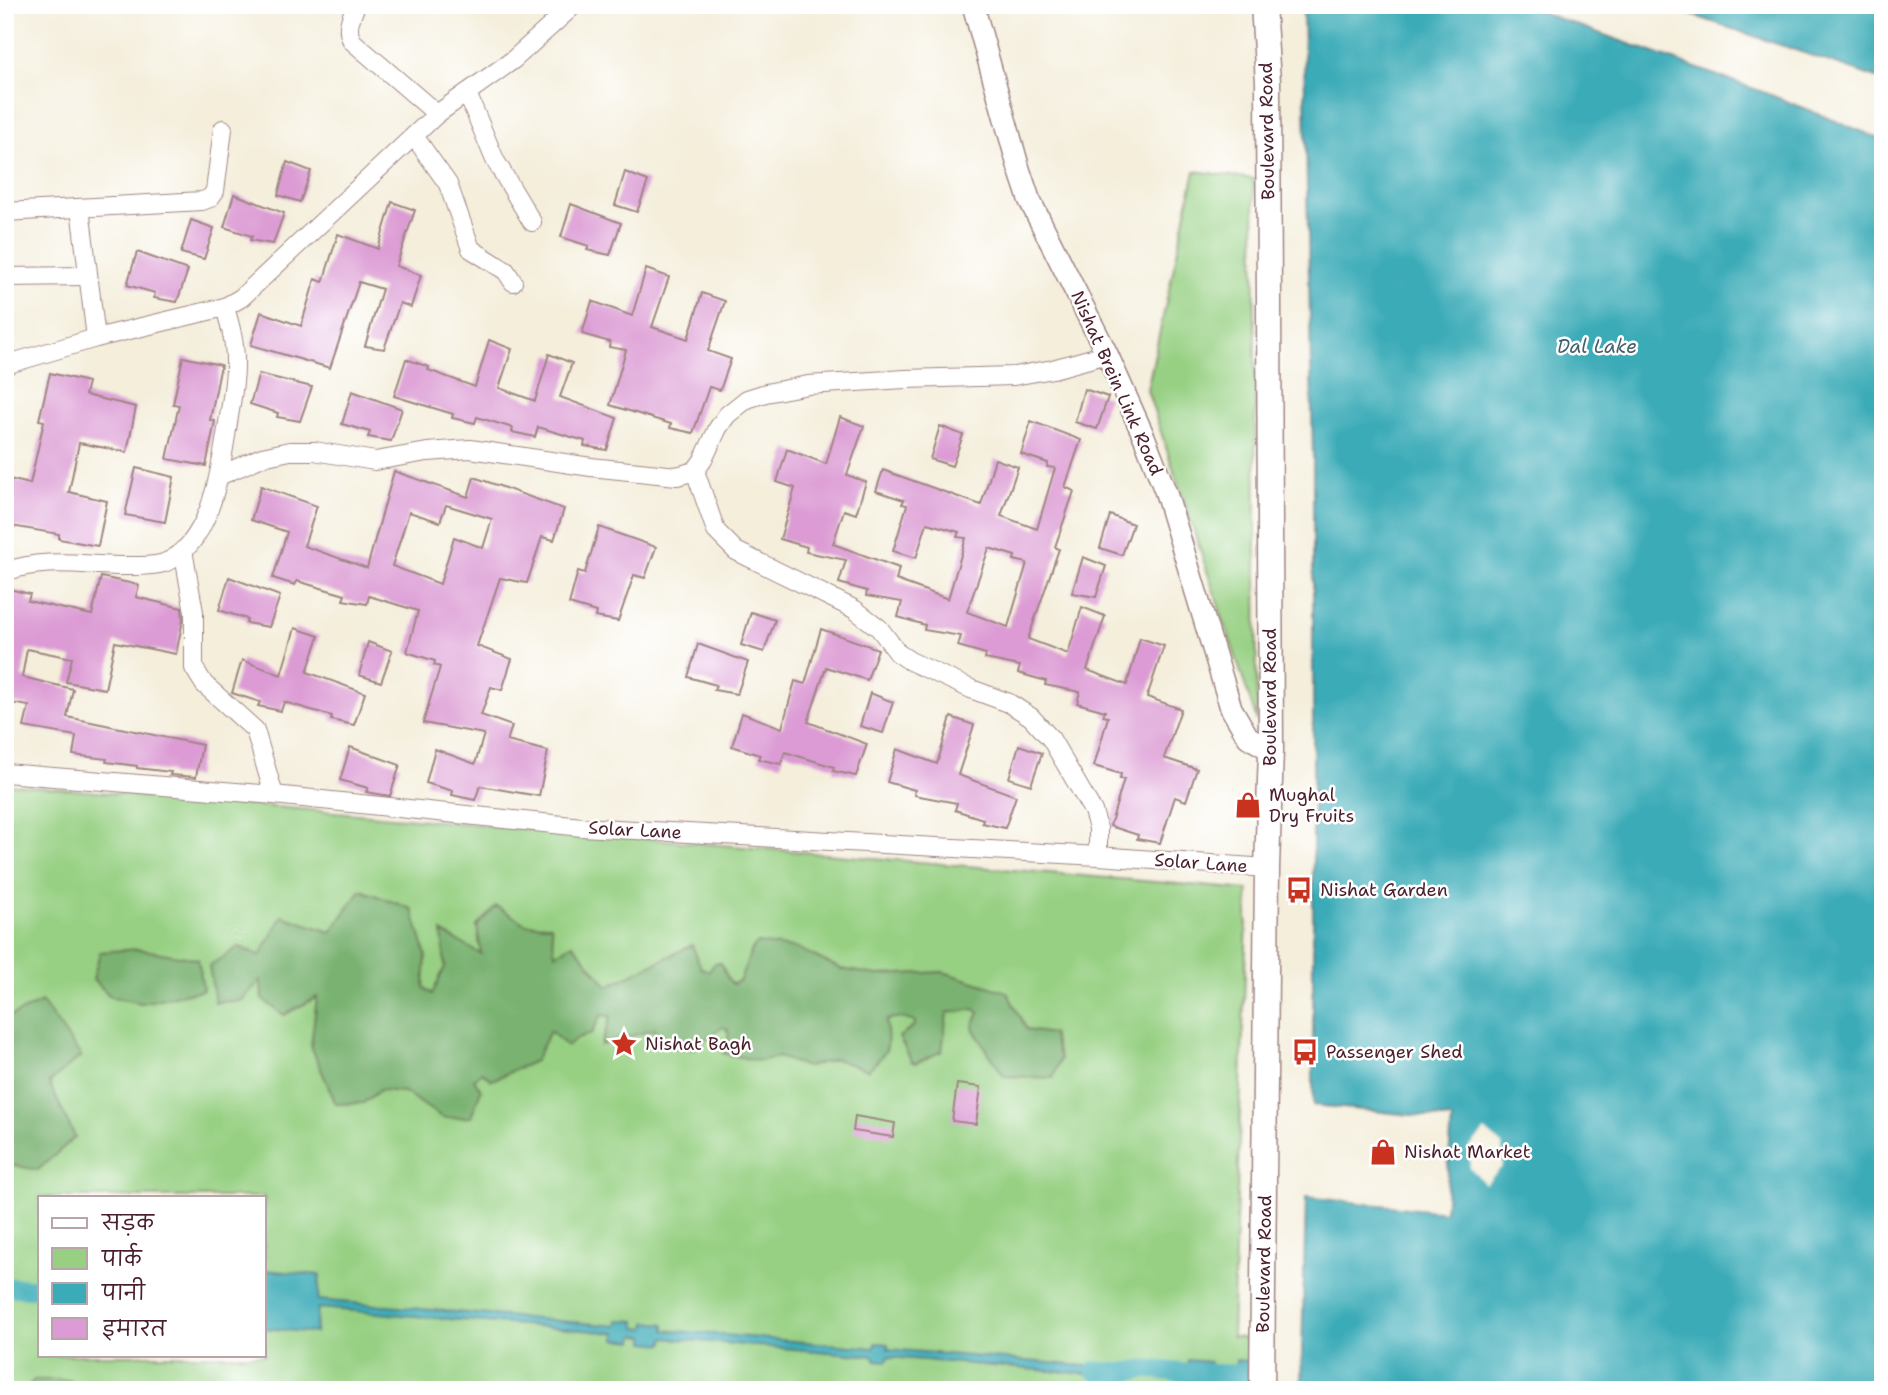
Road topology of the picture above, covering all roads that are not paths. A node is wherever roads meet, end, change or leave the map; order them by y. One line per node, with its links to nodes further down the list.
1 (356, 5): 6 (street)
2 (574, 5): 5 (street)
3 (973, 5): 17 (street, Nishat Brein Link Road)
4 (1263, 5): 23 (main road, Boulevard Road)
5 (467, 93): 6 (street); 11 (street)
6 (437, 114): 8 (street)
7 (223, 129): 9 (street)
8 (414, 135): 14 (street); 15 (street)
9 (80, 208): 10 (street); 12 (street)
10 (5, 212)
11 (532, 222)
12 (86, 276): 13 (street); 16 (street)
13 (5, 277)
14 (513, 282)
15 (225, 307): 16 (street); 20 (street)
16 (96, 338): 18 (street)
17 (1107, 354): 19 (street); 23 (street, Nishat Brein Link Road)
18 (5, 365)
19 (695, 471): 20 (street); 26 (street)
20 (219, 476): 21 (street)
21 (183, 550): 22 (street); 25 (street)
22 (5, 572)
23 (1271, 750): 27 (main road, Boulevard Road)
24 (5, 773): 25 (street, Solar Lane)
25 (274, 795): 26 (street, Solar Lane)
26 (1098, 856): 27 (street, Solar Lane)
27 (1267, 868): 28 (main road, Boulevard Road)
28 (1262, 1390)

